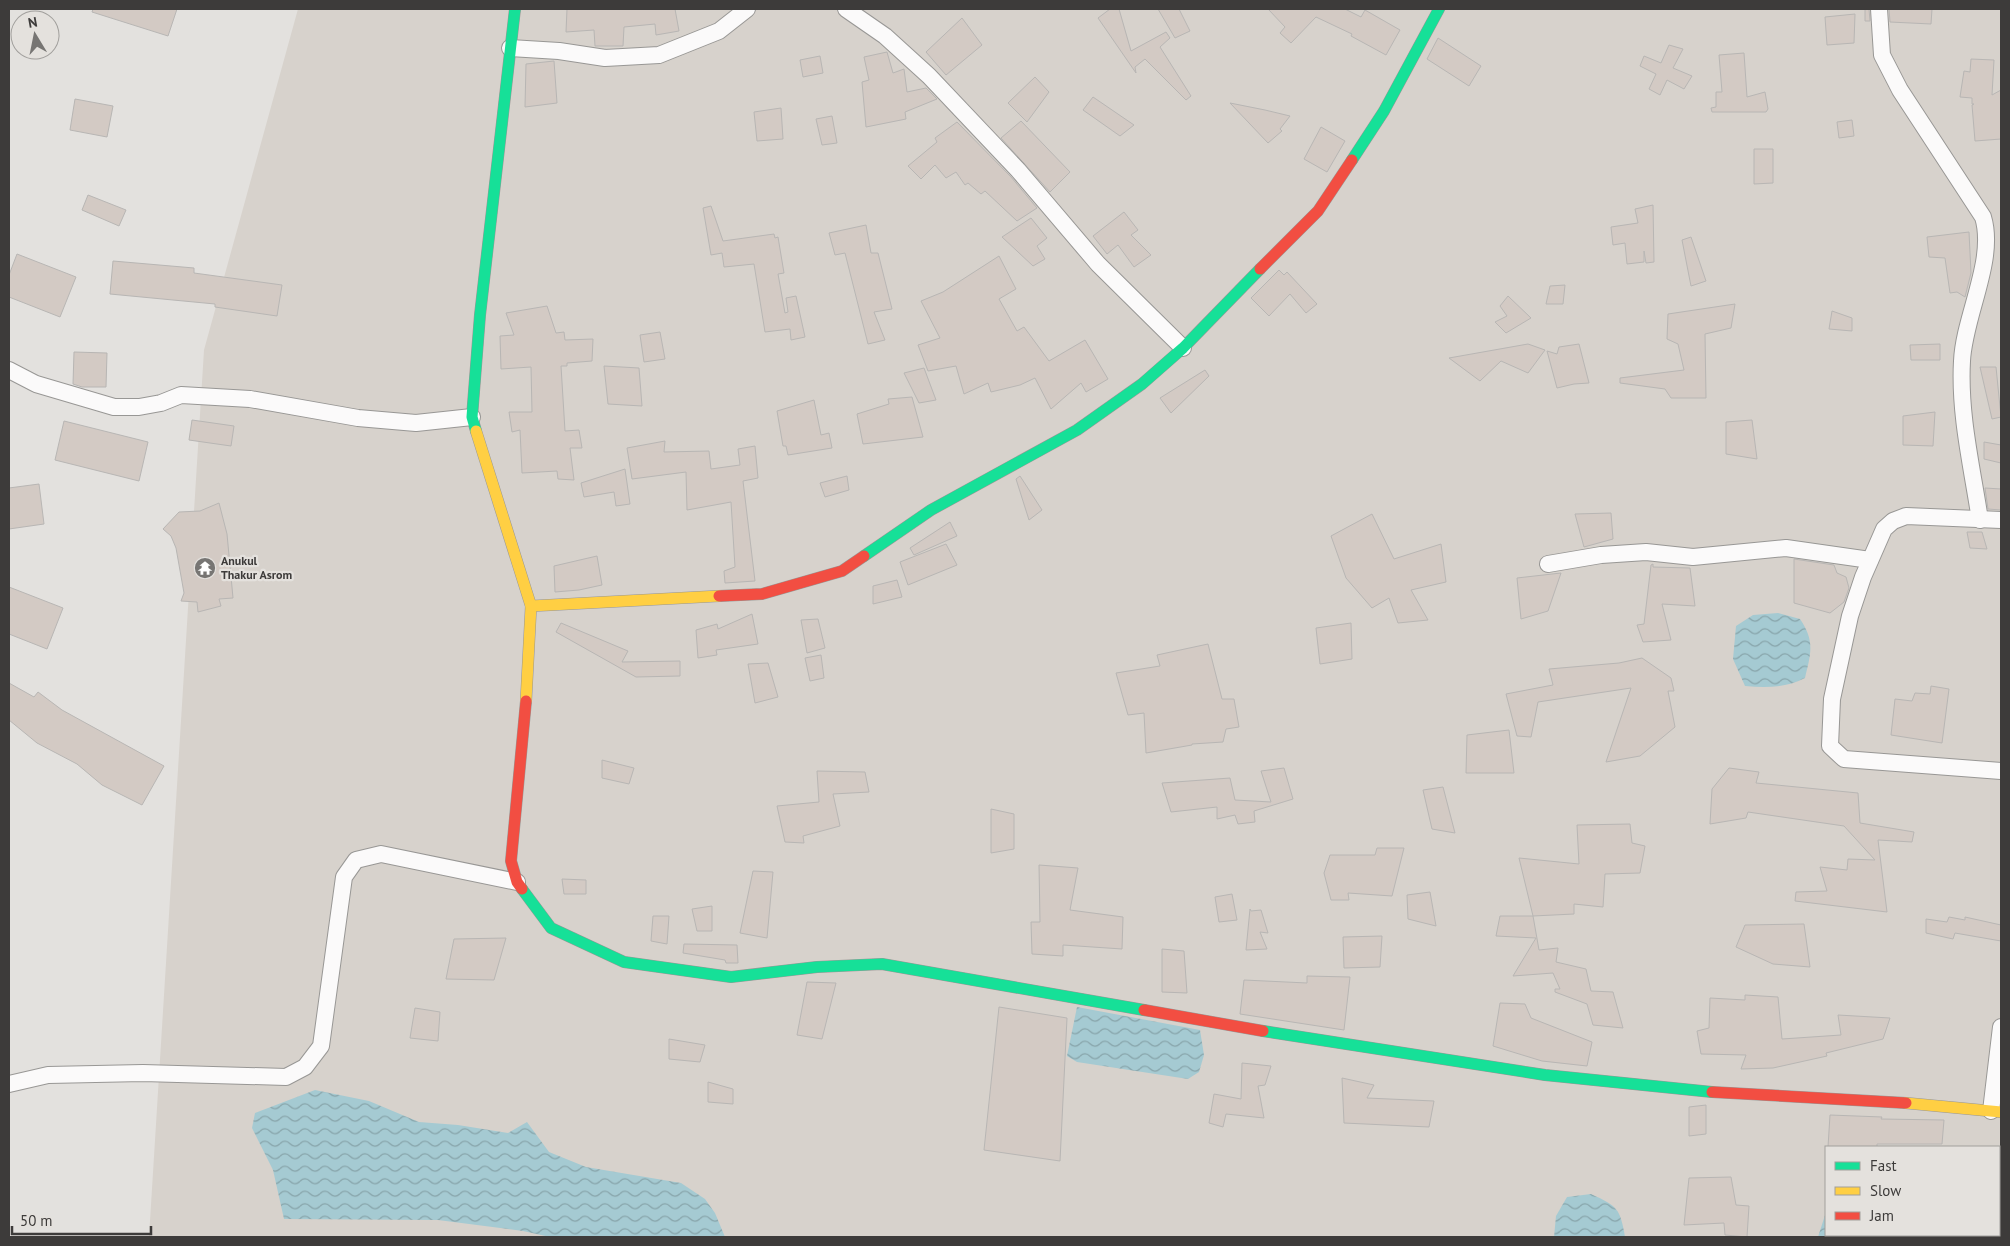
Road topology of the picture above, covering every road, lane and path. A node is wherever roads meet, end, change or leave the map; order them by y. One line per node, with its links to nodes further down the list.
1 (514, 9): 6 (street)
2 (747, 9): 6 (street)
3 (846, 9): 7 (street)
4 (1439, 9): 7 (street)
5 (1879, 9): 10 (street)
6 (510, 48): 9 (street)
7 (1184, 348): 14 (street)
8 (9, 370): 9 (street)
9 (472, 416): 14 (street)
10 (1980, 520): 11 (street); 12 (street)
11 (2001, 520)
12 (1870, 560): 13 (street); 15 (street)
13 (1548, 564)
14 (531, 606): 16 (street)
15 (2001, 771)
16 (517, 882): 18 (street); 19 (street)
17 (2001, 1027): 19 (street)
18 (9, 1084)
19 (1996, 1111)

